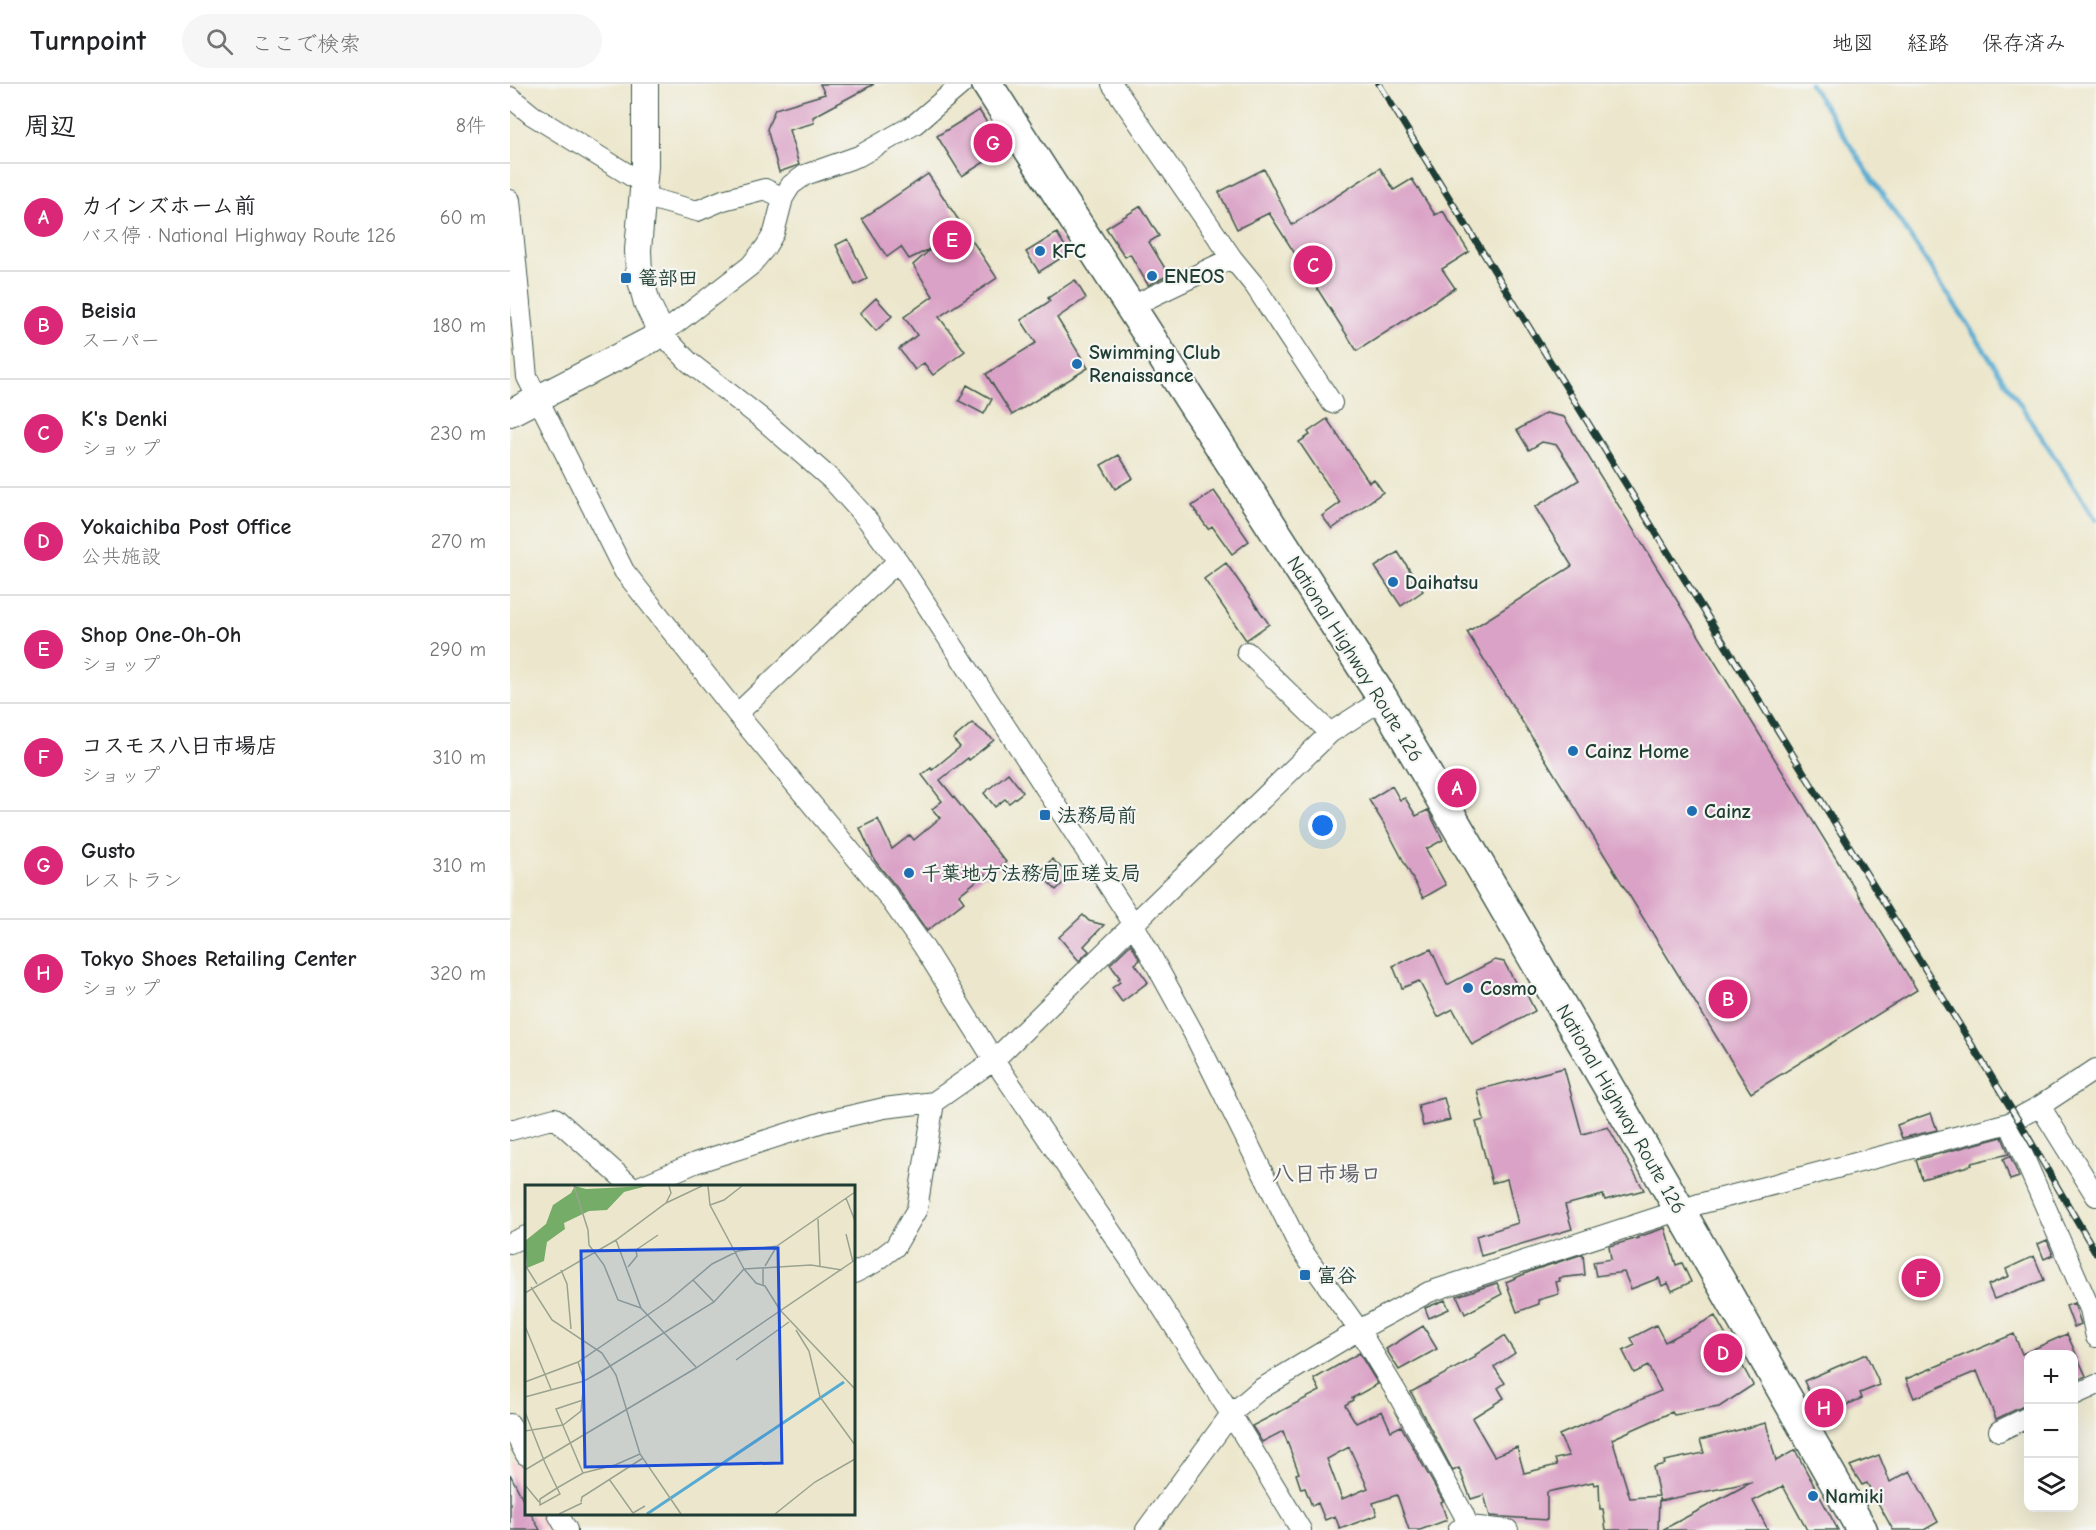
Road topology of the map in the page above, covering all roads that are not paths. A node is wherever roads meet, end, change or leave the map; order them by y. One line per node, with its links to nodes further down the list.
1 (645, 84): 6 (main road)
2 (962, 84): 7 (street)
3 (987, 84): 10 (highway, National Highway Route 126)
4 (1112, 84): 9 (street)
5 (510, 97): 6 (street)
6 (643, 190): 7 (street); 11 (main road)
7 (783, 198): 11 (street)
8 (510, 200): 12 (street)
9 (1232, 258): 10 (street); 13 (street)
10 (1130, 307): 17 (highway, National Highway Route 126)
11 (662, 334): 12 (main road); 15 (street)
12 (537, 399): 14 (main road); 18 (street)
13 (1332, 403)
14 (510, 413)
15 (898, 561): 18 (street); 20 (street)
16 (1247, 652): 19 (street)
17 (1383, 699): 19 (street); 30 (highway, National Highway Route 126)
18 (737, 714): 21 (street)
19 (1330, 733): 20 (street)
20 (1133, 923): 21 (street); 34 (street)
21 (994, 1060): 23 (street); 38 (street)
22 (2096, 1069): 24 (street)
23 (934, 1102): 28 (street); 33 (street)
24 (2040, 1106): 25 (street); 29 (street)
25 (2008, 1123): 30 (street); 35 (street)
26 (510, 1129): 27 (street)
27 (630, 1185)
28 (643, 1185)
29 (2096, 1196)
30 (1680, 1210): 34 (street); 49 (highway, National Highway Route 126)
31 (525, 1236): 32 (street)
32 (510, 1243)
33 (855, 1272)
34 (1359, 1330): 38 (street); 44 (street)
35 (2096, 1338)
36 (2096, 1385): 37 (street)
37 (2078, 1393)
38 (1231, 1414): 46 (street); 47 (street)
39 (2024, 1419): 41 (street)
40 (510, 1424): 42 (street)
41 (1999, 1431)
42 (521, 1447)
43 (559, 1515): 45 (street)
44 (1465, 1529): 48 (street)
45 (567, 1530)
46 (1146, 1530)
47 (1301, 1530)
48 (1508, 1530)
49 (1862, 1530)

